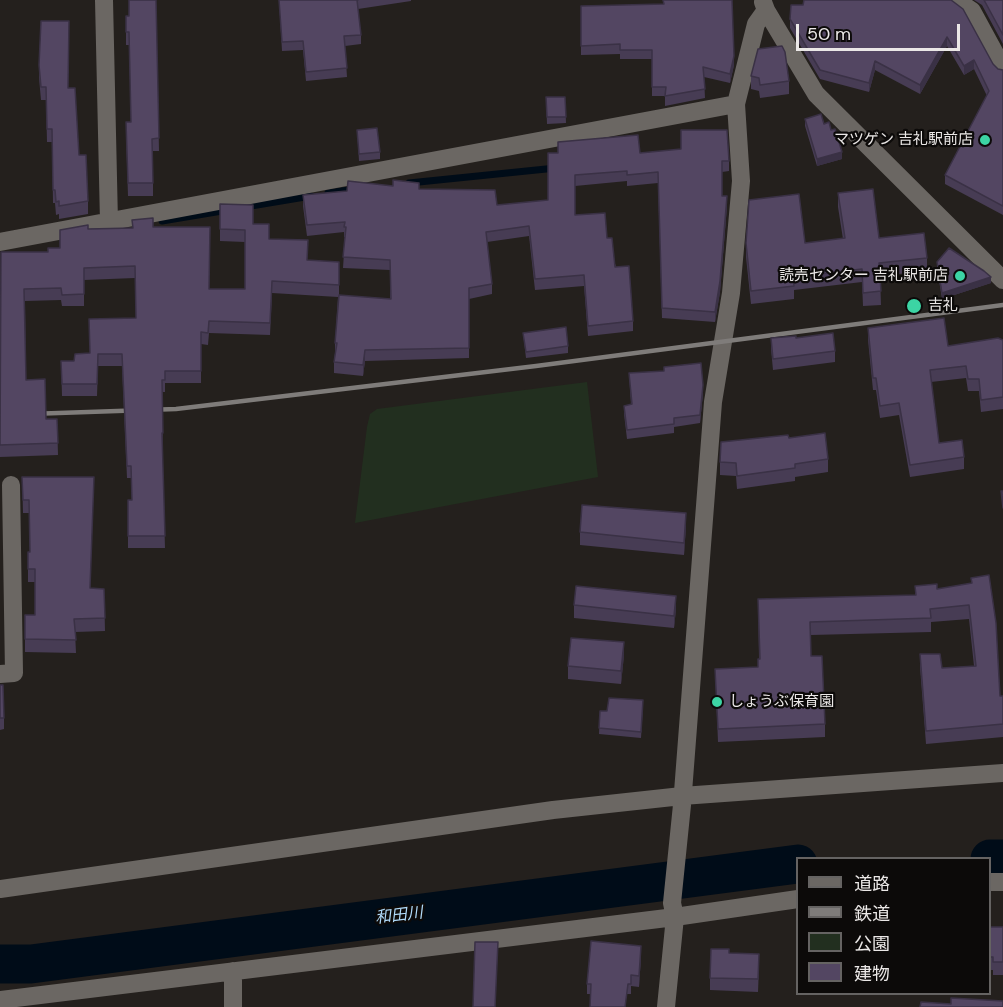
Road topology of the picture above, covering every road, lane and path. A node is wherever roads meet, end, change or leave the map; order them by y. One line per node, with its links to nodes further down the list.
1 (104, 0): 6 (street)
2 (956, 0): 4 (street)
3 (764, 5): 5 (street); 8 (street)
4 (1003, 68)
5 (736, 104): 6 (street); 12 (street)
6 (109, 222): 7 (street)
7 (0, 242)
8 (1003, 280)
9 (11, 485): 10 (street)
10 (0, 674)
11 (1003, 773): 12 (street)
12 (682, 800): 13 (street); 15 (street)
13 (0, 889)
14 (796, 899): 15 (street)
15 (674, 910): 16 (street); 19 (street)
16 (233, 970): 17 (street); 18 (street)
17 (0, 1000)
18 (233, 1007)
19 (666, 1007)

